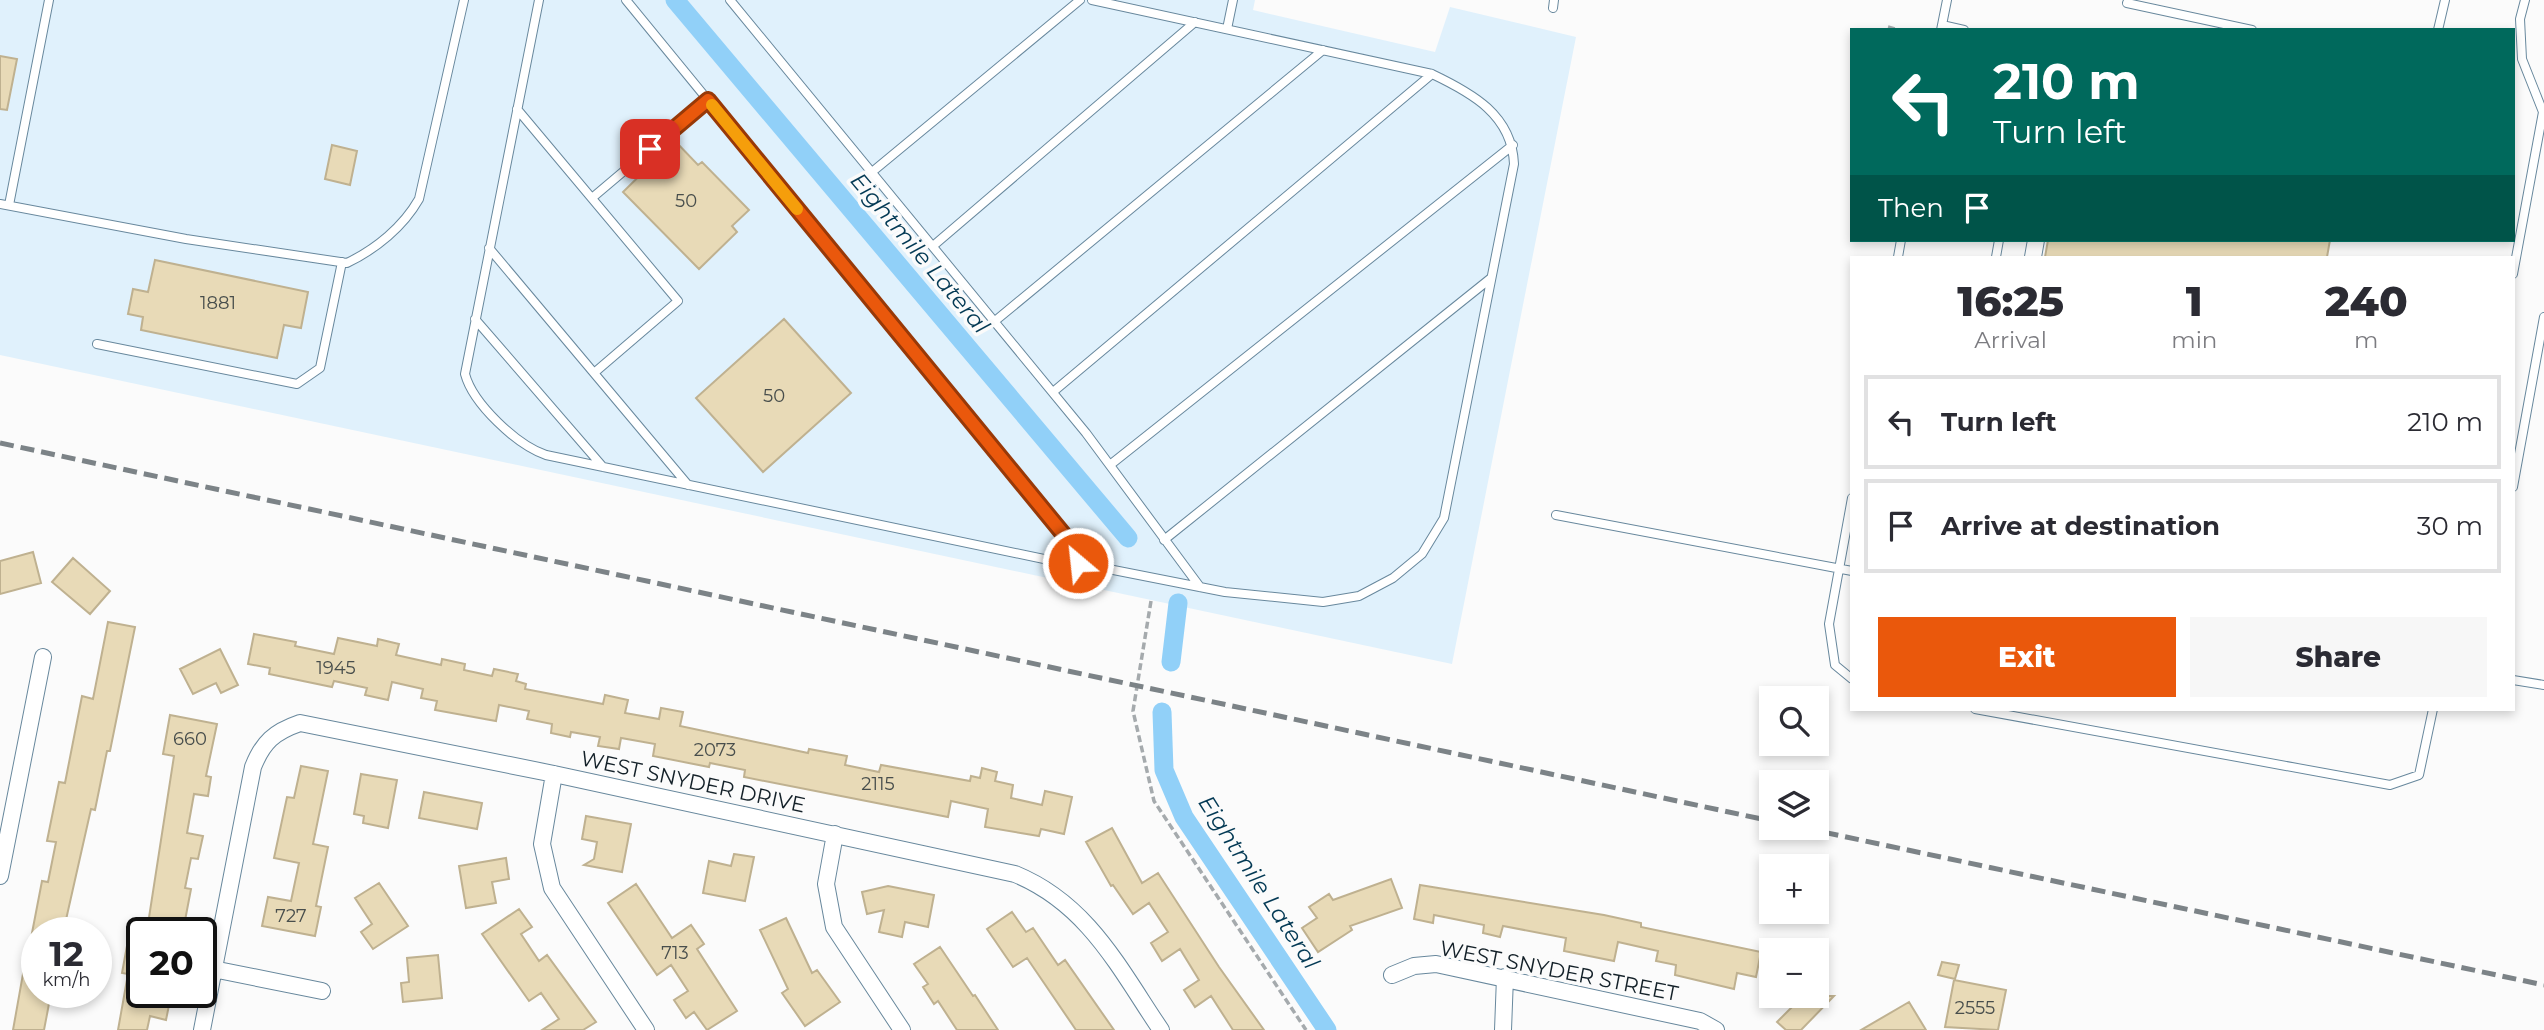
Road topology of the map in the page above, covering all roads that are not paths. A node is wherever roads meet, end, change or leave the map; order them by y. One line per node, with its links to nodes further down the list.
1 (49, 0): 25 (lane)
2 (464, 0): 28 (lane)
3 (539, 0): 21 (lane)
4 (626, 0): 20 (lane)
5 (730, 0): 23 (lane)
6 (1080, 0): 23 (lane)
7 (1092, 0): 13 (lane)
8 (1233, 0): 17 (lane)
9 (1947, 0): 14 (lane)
10 (2445, 0): 16 (lane)
11 (2525, 0): 29 (lane)
12 (2127, 4): 15 (lane)
13 (1195, 22): 17 (lane); 26 (lane)
14 (1941, 27)
15 (2242, 28)
16 (2438, 28)
17 (1227, 29): 18 (lane)
18 (1323, 50): 19 (lane); 33 (lane)
19 (1432, 74): 22 (lane); 36 (lane)
20 (708, 100): 24 (lane); 44 (lane)
21 (517, 109): 24 (lane); 27 (lane)
22 (1513, 145): 30 (lane); 37 (lane)
23 (872, 172): 26 (lane)
24 (592, 198): 35 (lane)
25 (4, 205): 28 (lane)
26 (933, 246): 33 (lane)
27 (489, 248): 32 (lane); 35 (lane)
28 (342, 262): 34 (lane)
29 (2515, 263)
30 (1491, 278): 43 (lane); 47 (lane)
31 (2544, 317): 39 (lane)
32 (475, 318): 38 (lane); 38 (lane)
33 (995, 321): 36 (lane)
34 (97, 344)
35 (594, 373): 40 (lane)
36 (1053, 392): 37 (lane)
37 (1110, 465): 43 (lane)
38 (603, 467): 40 (lane)
39 (2515, 476)
40 (688, 485): 44 (lane)
41 (1850, 508): 45 (lane)
42 (1556, 515): 45 (lane)
43 (1164, 540): 47 (lane)
44 (1078, 563): 47 (lane)
45 (1838, 568): 46 (lane); 49 (lane)
46 (1850, 570)
47 (1200, 587)
48 (43, 657): 56 (street)
49 (1850, 677)
50 (2515, 680): 51 (lane)
51 (2544, 685)
52 (1986, 711): 53 (lane)
53 (2433, 711)
54 (554, 774): 55 (street, WEST SNYDER DRIVE); 57 (street, WEST SNYDER DRIVE); 64 (street)
55 (835, 834): 65 (street); 66 (street, WEST SNYDER DRIVE)
56 (0, 876)
57 (217, 948)
58 (217, 969): 61 (street)
59 (1392, 975): 60 (street, WEST SNYDER STREET)
60 (1505, 977): 67 (street); 68 (street, WEST SNYDER STREET)
61 (322, 991)
62 (206, 1008): 63 (street)
63 (202, 1030)
64 (646, 1030)
65 (902, 1030)
66 (1161, 1030)
67 (1503, 1030)
68 (1716, 1030)

